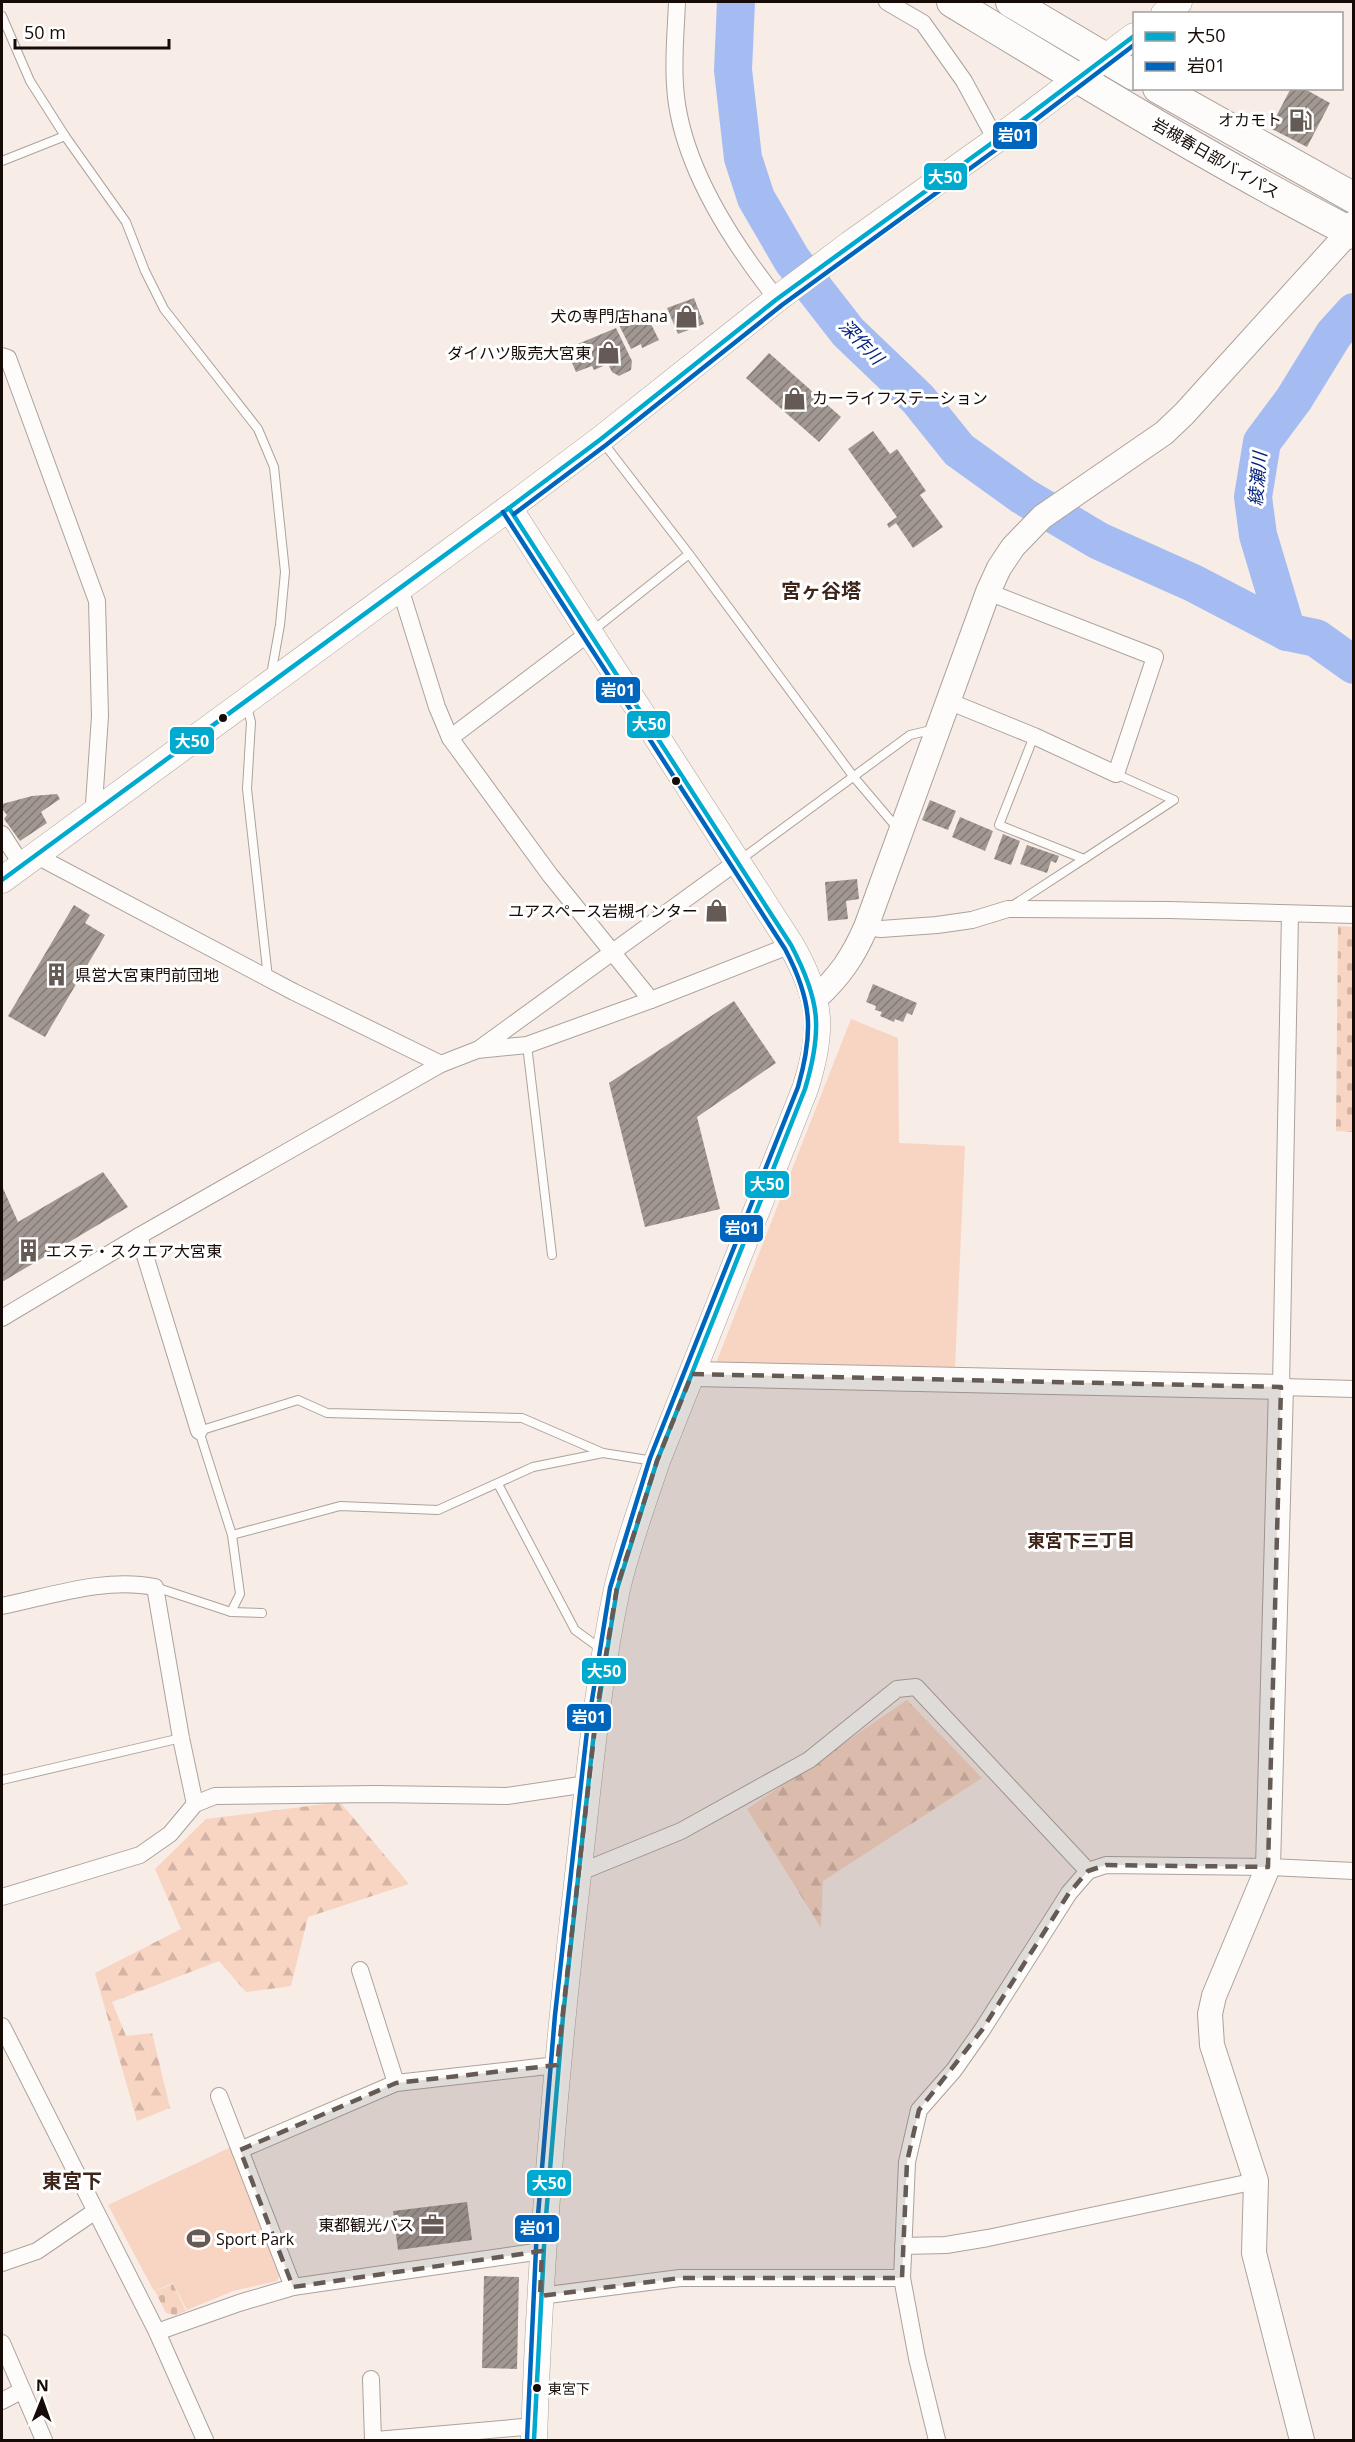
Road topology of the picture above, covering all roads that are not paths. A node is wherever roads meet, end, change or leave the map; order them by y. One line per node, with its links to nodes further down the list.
1 (677, 2): 18 (street)
2 (888, 2): 14 (street)
3 (952, 2): 11 (highway, 岩槻春日部バイパス)
4 (1011, 2): 9 (highway)
5 (1179, 2): 6 (main road)
6 (1166, 12)
7 (2, 16): 13 (lane)
8 (1133, 37): 9 (main road)
9 (1105, 59): 10 (highway); 11 (main road)
10 (1133, 74)
11 (1079, 80): 14 (main road); 17 (highway, 岩槻春日部バイパス)
12 (1162, 90): 16 (highway, 岩槻春日部バイパス)
13 (65, 136): 15 (lane); 26 (lane)
14 (996, 140): 18 (main road)
15 (2, 161)
16 (1353, 198)
17 (1352, 230): 24 (street)
18 (781, 297): 20 (main road)
19 (2, 356): 34 (street)
20 (601, 439): 21 (main road); 22 (lane)
21 (508, 508): 23 (main road); 25 (main road)
22 (690, 554): 25 (lane); 33 (lane)
23 (400, 588): 26 (main road); 31 (street)
24 (988, 592): 28 (street); 32 (street)
25 (589, 633): 31 (street); 39 (main road)
26 (270, 682): 27 (main road)
27 (245, 700): 34 (main road); 47 (lane)
28 (948, 700): 29 (street); 30 (street)
29 (938, 728): 33 (lane); 35 (street)
30 (1034, 736): 32 (street); 37 (lane)
31 (450, 738): 46 (street)
32 (1116, 774): 37 (lane)
33 (853, 776): 35 (lane); 39 (lane)
34 (99, 809): 38 (main road)
35 (901, 832): 44 (street)
36 (2, 834): 38 (street)
37 (1084, 859): 41 (lane)
38 (28, 860): 40 (main road); 47 (street)
39 (738, 861): 45 (main road); 46 (street)
40 (2, 880)
41 (1008, 909): 42 (street); 44 (street)
42 (1290, 914): 43 (street); 57 (street)
43 (1353, 915)
44 (866, 927): 48 (street)
45 (791, 945): 48 (main road); 49 (street)
46 (614, 953): 49 (street); 51 (street)
47 (268, 978): 52 (street)
48 (815, 999): 56 (main road)
49 (651, 1000): 50 (street)
50 (527, 1045): 51 (street); 54 (lane)
51 (477, 1050): 52 (street)
52 (441, 1064): 53 (street)
53 (139, 1236): 55 (street); 59 (street)
54 (552, 1255)
55 (2, 1318)
56 (692, 1374): 57 (street); 61 (main road)
57 (1281, 1387): 58 (street); 73 (street)
58 (1353, 1389)
59 (200, 1431): 60 (lane); 63 (lane)
60 (603, 1453): 61 (lane); 62 (lane)
61 (657, 1461): 68 (main road)
62 (498, 1484): 63 (lane); 68 (lane)
63 (232, 1535): 66 (lane)
64 (155, 1587): 65 (street); 66 (lane); 69 (street)
65 (2, 1606)
66 (231, 1612): 67 (lane)
67 (262, 1613)
68 (605, 1653): 71 (main road)
69 (181, 1738): 70 (lane); 72 (street)
70 (2, 1780)
71 (587, 1784): 72 (street); 76 (main road)
72 (195, 1804): 77 (street)
73 (1268, 1867): 74 (street); 75 (street); 84 (street)
74 (1088, 1871): 76 (street); 86 (street)
75 (1353, 1871)
76 (578, 1873): 80 (main road)
77 (2, 1897)
78 (360, 1970): 81 (street)
79 (2, 2026): 85 (street)
80 (557, 2065): 81 (street); 87 (main road)
81 (396, 2083): 83 (street)
82 (219, 2096): 83 (street)
83 (240, 2150): 90 (street)
84 (1256, 2181): 86 (street); 102 (street)
85 (94, 2212): 88 (street); 92 (street)
86 (903, 2246): 89 (street)
87 (542, 2251): 90 (street); 91 (main road)
88 (2, 2263)
89 (902, 2278): 91 (street); 101 (street)
90 (293, 2287): 92 (street)
91 (540, 2296): 97 (main road)
92 (157, 2332): 99 (street)
93 (2, 2343): 95 (street)
94 (371, 2379): 100 (street)
95 (21, 2391): 96 (street); 98 (street)
96 (2, 2401)
97 (535, 2433): 100 (street)
98 (44, 2440)
99 (205, 2440)
100 (374, 2440)
101 (937, 2440)
102 (1302, 2440)

